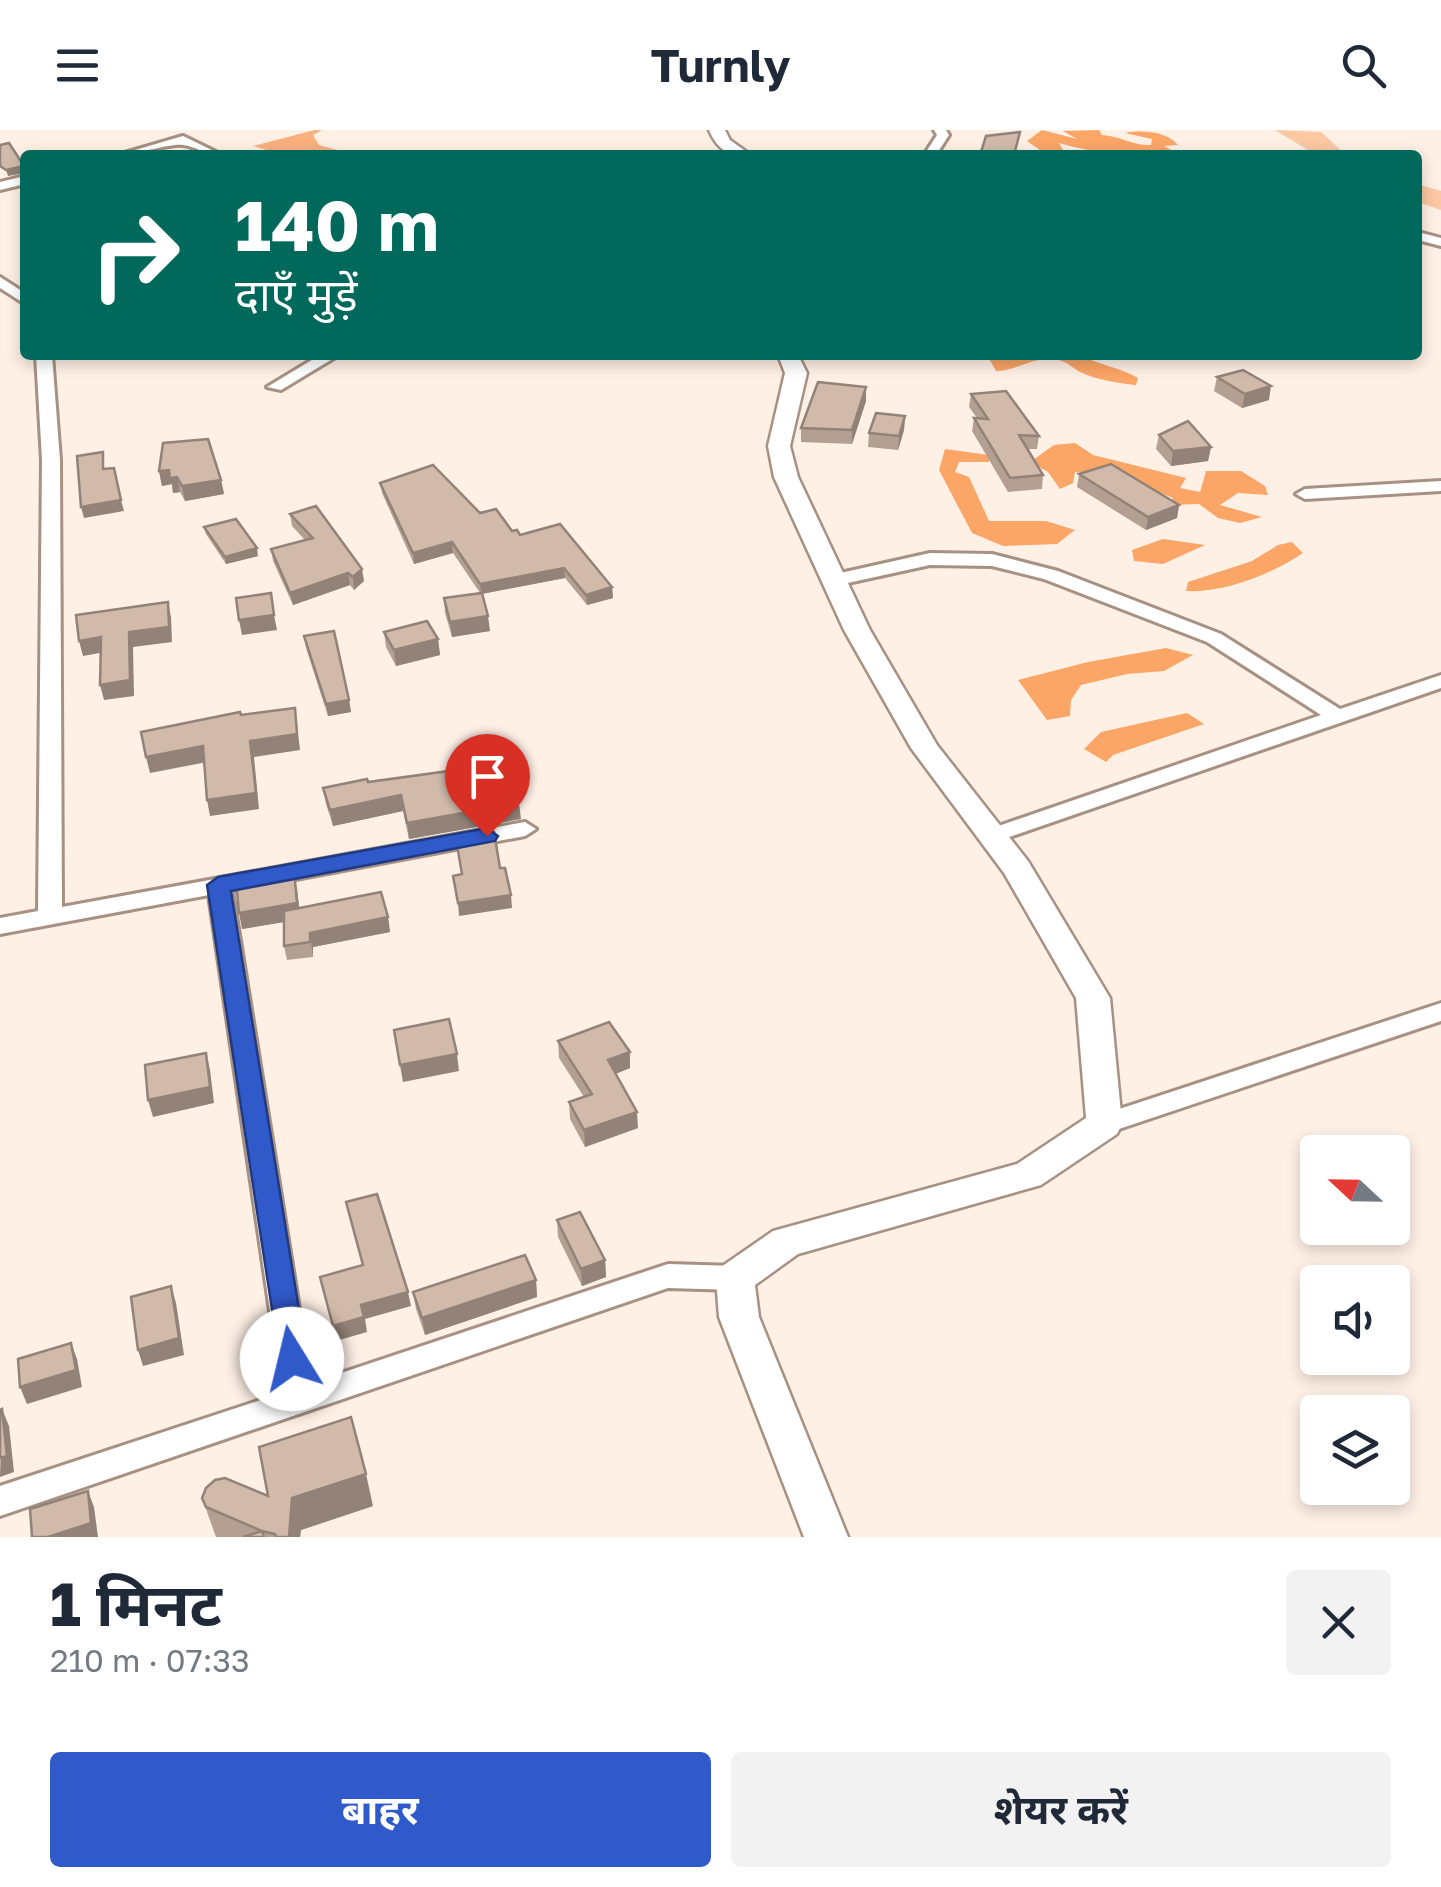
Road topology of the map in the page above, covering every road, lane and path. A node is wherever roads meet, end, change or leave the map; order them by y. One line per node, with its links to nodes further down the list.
1 (717, 130): 4 (street)
2 (144, 150): 3 (street)
3 (205, 150)
4 (734, 150)
5 (0, 280): 6 (street)
6 (20, 296)
7 (44, 360): 19 (street)
8 (322, 360): 10 (street)
9 (790, 360): 13 (street)
10 (275, 387)
11 (1441, 486): 12 (street)
12 (1305, 494)
13 (834, 580): 15 (street); 17 (street)
14 (1441, 681): 15 (street)
15 (1335, 715): 17 (street)
16 (526, 829): 18 (street)
17 (992, 836): 22 (street)
18 (218, 885): 19 (street); 24 (street)
19 (50, 916): 20 (street)
20 (0, 926)
21 (1441, 1012): 22 (street)
22 (1104, 1124): 23 (street)
23 (735, 1278): 24 (street); 26 (street)
24 (298, 1399): 25 (street)
25 (0, 1501)
26 (826, 1537)

